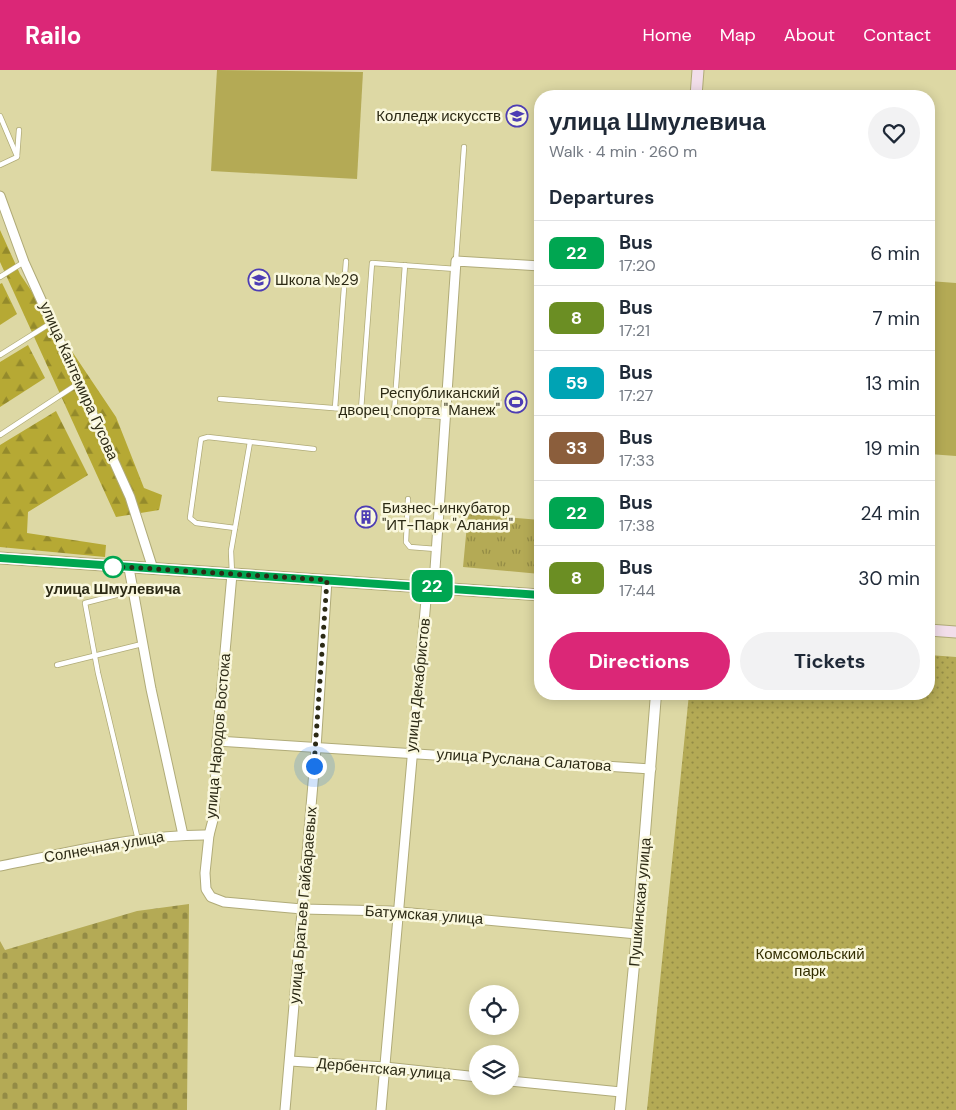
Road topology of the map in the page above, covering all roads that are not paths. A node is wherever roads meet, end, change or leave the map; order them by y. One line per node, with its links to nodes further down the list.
1 (698, 70): 2 (main road)
2 (696, 90)
3 (0, 116): 6 (lane)
4 (19, 130): 6 (lane)
5 (464, 147): 12 (lane, улица Декабристов)
6 (17, 157): 7 (lane)
7 (0, 165)
8 (0, 196): 10 (street, улица Кантемира Гусова)
9 (346, 261): 19 (lane)
10 (24, 262): 14 (lane); 15 (street, улица Кантемира Гусова)
11 (405, 265): 12 (lane); 20 (lane); 21 (lane)
12 (456, 265): 13 (street); 22 (street, улица Декабристов)
13 (534, 266)
14 (0, 277)
15 (52, 322): 16 (lane); 17 (street, улица Кантемира Гусова)
16 (0, 355)
17 (80, 382): 23 (lane); 31 (street, улица Кантемира Гусова)
18 (220, 399): 19 (lane)
19 (335, 408): 20 (lane)
20 (361, 410): 21 (lane)
21 (394, 413): 22 (lane)
22 (446, 417): 28 (street, улица Декабристов)
23 (0, 436)
24 (250, 442): 25 (lane); 27 (lane); 27 (lane)
25 (314, 449)
26 (408, 499): 28 (lane)
27 (235, 528): 32 (lane)
28 (436, 549): 34 (street, улица Декабристов)
29 (0, 558): 30 (main road)
30 (129, 568): 31 (main road); 35 (street)
31 (153, 569): 32 (main road)
32 (232, 574): 33 (main road); 43 (street, улица Народов Востока)
33 (327, 580): 34 (main road); 44 (street, улица Братьев Гайбараевых)
34 (429, 586): 36 (main road); 45 (street, улица Декабристов)
35 (132, 591): 39 (street); 40 (lane)
36 (534, 595)
37 (935, 630): 38 (main road)
38 (956, 632)
39 (142, 644): 40 (lane); 47 (street)
40 (95, 655): 41 (lane); 49 (lane)
41 (57, 665)
42 (656, 700): 46 (street, Пушкинская улица)
43 (217, 741): 44 (street, улица Руслана Салатова); 48 (street, улица Народов Востока)
44 (316, 748): 45 (street, улица Руслана Салатова); 52 (street, улица Братьев Гайбараевых)
45 (411, 752): 46 (street, улица Руслана Салатова); 53 (street, улица Декабристов)
46 (651, 769): 54 (street, Пушкинская улица)
47 (183, 834): 48 (street, Солнечная улица); 49 (street, Солнечная улица)
48 (209, 835): 51 (street, улица Народов Востока)
49 (138, 840): 50 (street, Солнечная улица)
50 (0, 866)
51 (212, 897): 52 (street, Батумская улица)
52 (302, 909): 53 (street, Батумская улица); 55 (street, улица Братьев Гайбараевых)
53 (399, 912): 54 (street, Батумская улица); 56 (street, улица Декабристов)
54 (637, 934): 59 (street, Пушкинская улица)
55 (290, 1062): 56 (street, Дербентская улица); 60 (street, улица Братьев Гайбараевых)
56 (385, 1067): 57 (street, Дербентская улица); 61 (street, улица Декабристов)
57 (469, 1076)
58 (519, 1082): 59 (street)
59 (621, 1092): 62 (street, Пушкинская улица)
60 (285, 1110)
61 (381, 1110)
62 (620, 1110)

